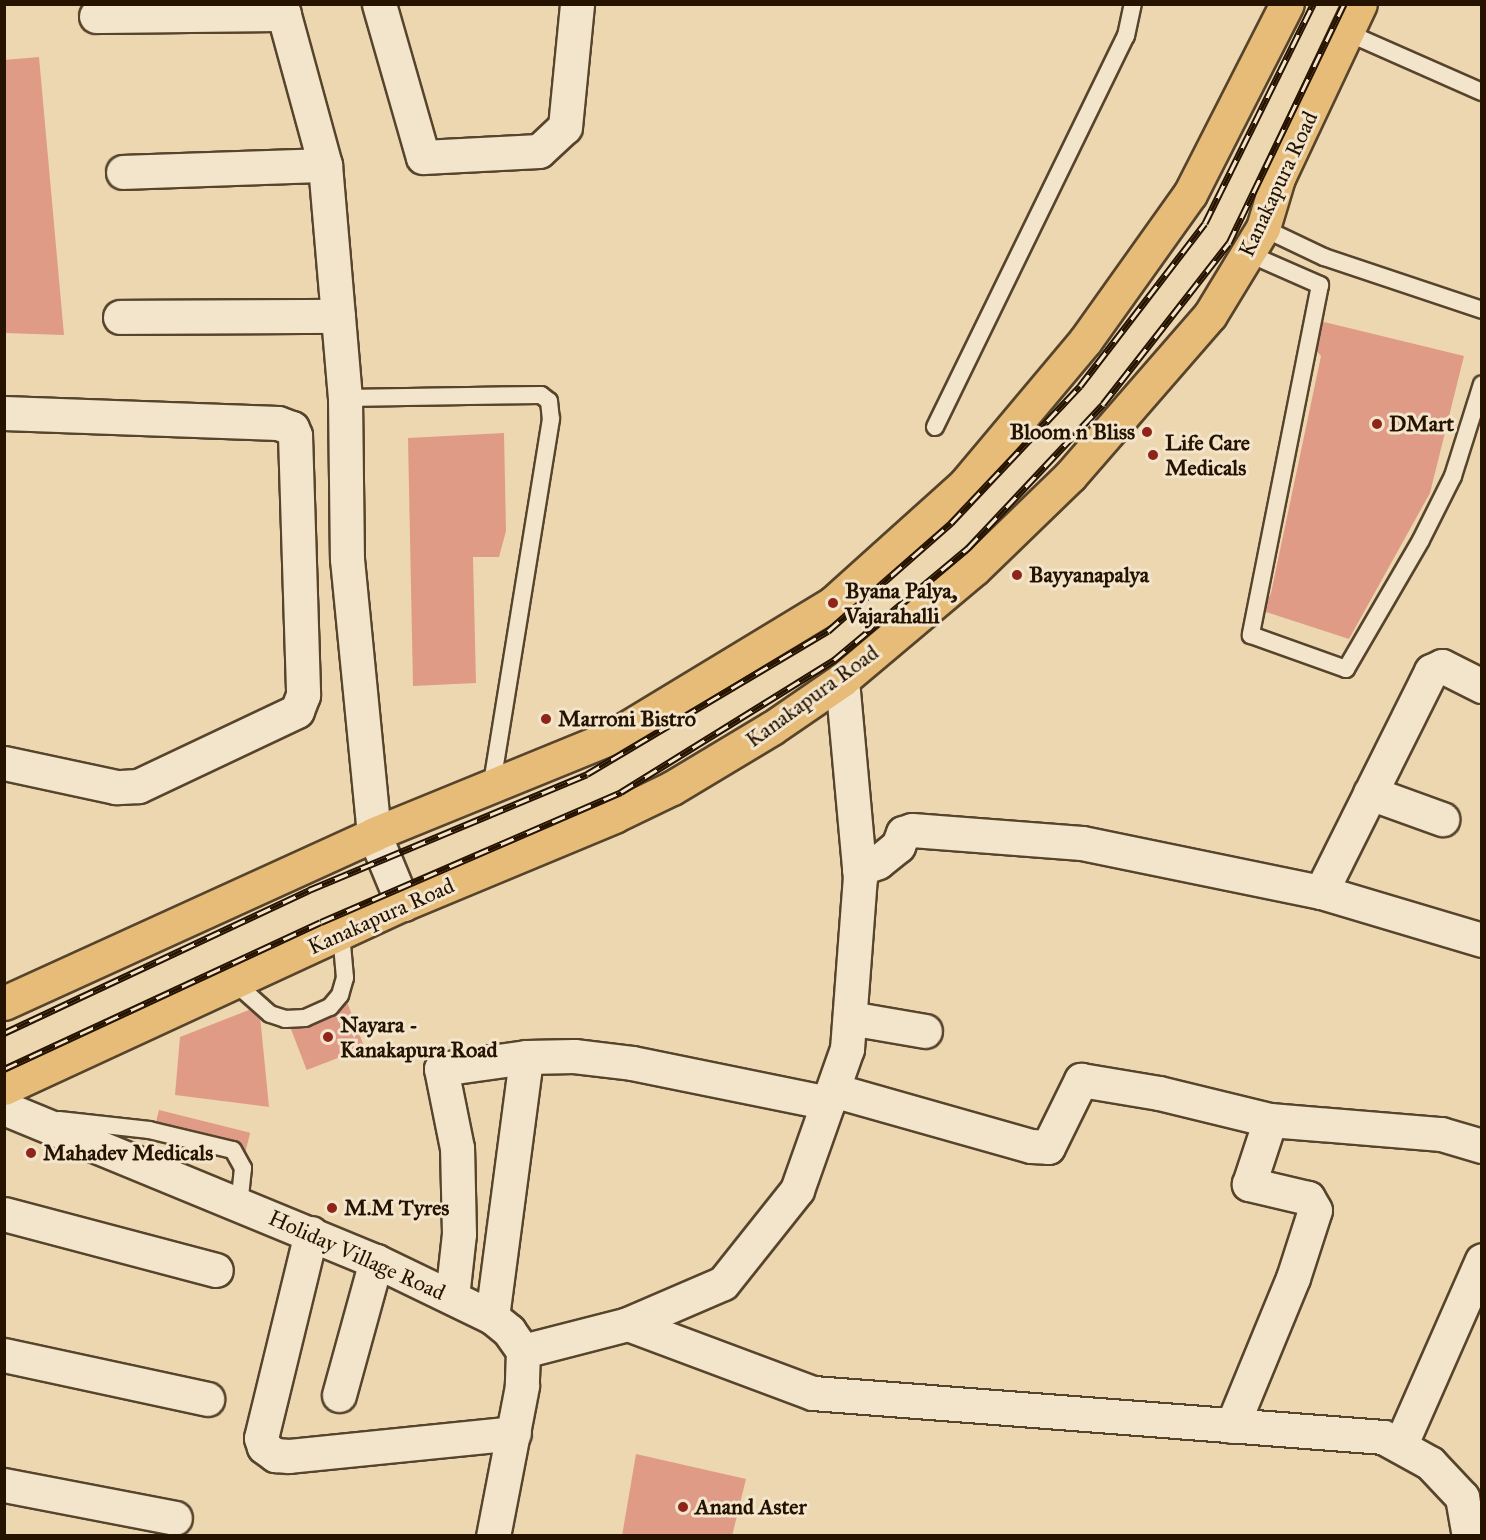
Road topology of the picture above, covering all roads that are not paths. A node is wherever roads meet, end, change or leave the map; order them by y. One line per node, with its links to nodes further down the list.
1 (379, 4): 2 (street)
2 (577, 4)
3 (1133, 4): 18 (lane)
4 (1287, 4): 24 (highway)
5 (282, 9): 6 (street); 9 (street)
6 (96, 16)
7 (1354, 19): 8 (lane); 11 (highway, Kanakapura Road)
8 (1482, 92)
9 (325, 165): 10 (street); 13 (street)
10 (123, 172)
11 (1255, 240): 12 (lane); 15 (lane); 21 (highway, Kanakapura Road)
12 (1482, 310)
13 (338, 316): 14 (street); 16 (street)
14 (120, 317)
15 (1482, 384)
16 (345, 398): 19 (street); 24 (lane)
17 (4, 413): 20 (street)
18 (935, 428)
19 (348, 568): 20 (street); 27 (street)
20 (300, 572): 23 (street)
21 (842, 680): 28 (street); 30 (highway, Kanakapura Road)
22 (1482, 686): 25 (street)
23 (4, 763)
24 (491, 788): 27 (highway)
25 (1370, 794): 26 (street); 29 (street)
26 (1442, 819)
27 (374, 834): 30 (street); 34 (highway)
28 (859, 869): 29 (street); 35 (street)
29 (1321, 892): 32 (street)
30 (403, 904): 31 (highway, Kanakapura Road)
31 (341, 933): 33 (highway, Kanakapura Road); 33 (lane)
32 (1482, 940)
33 (234, 982): 38 (highway, Kanakapura Road)
34 (4, 1004)
35 (849, 1018): 36 (street); 39 (street)
36 (925, 1031)
37 (526, 1057): 39 (street); 49 (street); 50 (street)
38 (4, 1088)
39 (830, 1097): 41 (street); 51 (street)
40 (20, 1112): 43 (street, Holiday Village Road); 43 (lane)
41 (1270, 1120): 42 (street); 56 (street)
42 (1482, 1146)
43 (239, 1204): 45 (street, Holiday Village Road)
44 (4, 1214): 48 (street)
45 (311, 1233): 47 (street, Holiday Village Road); 57 (street)
46 (1482, 1260): 58 (street)
47 (376, 1261): 49 (street, Holiday Village Road); 54 (street)
48 (216, 1270)
49 (452, 1297): 50 (street, Holiday Village Road)
50 (492, 1317): 52 (street, Holiday Village Road)
51 (628, 1324): 52 (street); 56 (street)
52 (523, 1351): 57 (street)
53 (4, 1355): 55 (street)
54 (339, 1395)
55 (207, 1399)
56 (1232, 1426): 58 (street)
57 (514, 1433): 61 (street)
58 (1400, 1446): 62 (street)
59 (4, 1485): 60 (street)
60 (176, 1518)
61 (493, 1536)
62 (1469, 1536)

